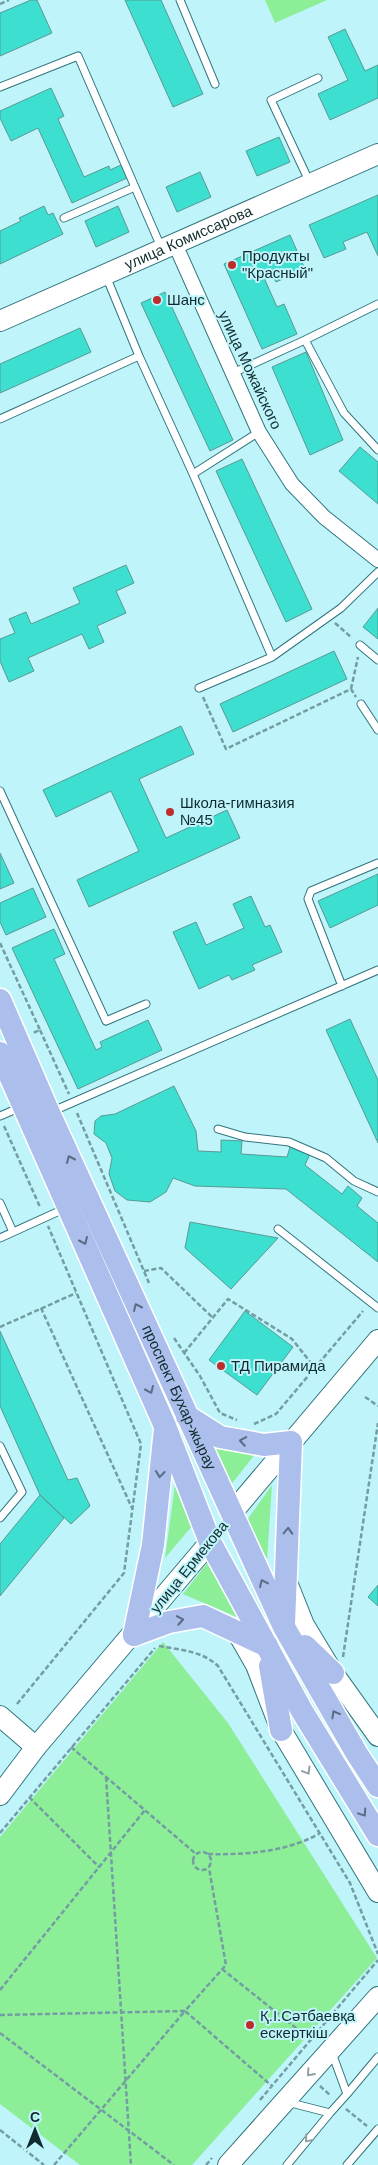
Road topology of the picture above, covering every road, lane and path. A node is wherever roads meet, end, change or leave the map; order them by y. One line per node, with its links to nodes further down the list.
1 (9, 0): 3 (path)
2 (180, 0): 5 (lane)
3 (0, 4)
4 (318, 78): 8 (lane)
5 (215, 84)
6 (0, 87): 9 (lane)
7 (378, 154): 8 (street, улица Комиссарова)
8 (310, 183): 11 (street, улица Комиссарова)
9 (135, 187): 10 (lane); 11 (lane)
10 (64, 218)
11 (168, 246): 12 (street, улица Комиссарова); 17 (street, улица Можайского)
12 (105, 275): 14 (street, улица Комиссарова); 16 (lane)
13 (378, 304): 15 (lane)
14 (0, 321)
15 (305, 340): 17 (lane); 20 (lane)
16 (139, 356): 18 (lane); 21 (lane)
17 (233, 373): 19 (street, улица Можайского)
18 (0, 419)
19 (259, 432): 21 (lane); 22 (street, улица Можайского)
20 (378, 450)
21 (193, 474): 26 (lane)
22 (378, 560)
23 (378, 572): 24 (lane)
24 (329, 617): 25 (path); 26 (lane)
25 (360, 645): 27 (lane); 29 (path)
26 (272, 657): 28 (lane)
27 (378, 660)
28 (199, 688): 29 (path)
29 (351, 689): 30 (path)
30 (361, 704): 31 (lane)
31 (378, 730)
32 (0, 791): 37 (lane)
33 (378, 863): 35 (lane)
34 (378, 970): 35 (lane)
35 (342, 986): 40 (lane)
36 (0, 1001): 42 (main road, проспект Бухар-жырау)
37 (146, 1004)
38 (40, 1030): 40 (path)
39 (0, 1053): 41 (main road, проспект Бухар-жырау)
40 (73, 1103): 42 (lane); 52 (path)
41 (24, 1106): 43 (lane); 47 (main road, проспект Бухар-жырау)
42 (49, 1113): 66 (main road, проспект Бухар-жырау, one-way to 42)
43 (0, 1117): 48 (path)
44 (218, 1129): 45 (lane)
45 (378, 1192)
46 (0, 1203): 50 (lane)
47 (69, 1207): 48 (lane); 69 (main road, проспект Бухар-жырау, one-way to 69)
48 (45, 1218): 50 (lane); 54 (path)
49 (278, 1229): 55 (lane)
50 (13, 1232): 51 (lane)
51 (0, 1238)
52 (144, 1271): 53 (path); 58 (path)
53 (151, 1288)
54 (77, 1293): 56 (path); 73 (path)
55 (370, 1302): 57 (lane); 63 (path)
56 (42, 1308): 59 (path); 73 (path)
57 (378, 1308)
58 (213, 1318): 62 (path); 63 (path)
59 (0, 1327)
60 (170, 1333): 62 (path)
61 (378, 1340): 71 (street, улица Ермекова)
62 (184, 1353): 67 (path)
63 (315, 1368): 70 (path)
64 (365, 1397): 65 (path)
65 (378, 1406)
66 (186, 1416): 71 (main road, one-way to 66); 74 (main road, проспект Бухар-жырау)
67 (243, 1422)
68 (378, 1423): 82 (path)
69 (165, 1426): 76 (main road, проспект Бухар-жырау); 80 (main road, one-way to 80)
70 (250, 1426)
71 (291, 1442): 74 (street, улица Ермекова); 77 (main road, one-way to 71)
72 (0, 1446): 75 (lane)
73 (132, 1510): 83 (path)
74 (231, 1514): 76 (main road, улица Ермекова); 78 (main road, проспект Бухар-жырау, one-way to 74)
75 (0, 1518)
76 (210, 1542): 80 (street, улица Ермекова); 81 (main road, проспект Бухар-жырау)
77 (286, 1580): 78 (main road); 82 (street)
78 (284, 1627): 82 (main road, проспект Бухар-жырау)
79 (236, 1630): 80 (main road, one-way to 79); 81 (main road); 85 (street)
80 (134, 1635): 88 (street, улица Ермекова)
81 (267, 1646): 85 (main road); 96 (main road, проспект Бухар-жырау, one-way to 96)
82 (331, 1673): 86 (street); 90 (main road, проспект Бухар-жырау, one-way to 82)
83 (17, 1704)
84 (0, 1716): 88 (street)
85 (282, 1730): 102 (street, one-way to 102)
86 (378, 1736)
87 (71, 1747): 89 (path); 92 (path); 95 (path)
88 (36, 1748): 91 (street, улица Ермекова)
89 (106, 1777): 93 (path); 97 (path)
90 (378, 1786)
91 (0, 1795)
92 (29, 1797): 94 (path); 100 (path)
93 (145, 1810): 97 (path); 98 (path)
94 (0, 1832)
95 (319, 1834): 99 (path); 103 (path)
96 (378, 1835)
97 (111, 1853): 100 (path); 109 (path)
98 (196, 1854): 99 (path); 101 (path)
99 (208, 1854): 101 (path)
100 (100, 1867): 106 (path)
101 (208, 1868): 105 (path)
102 (378, 1892)
103 (378, 1954)
104 (378, 1960): 112 (path)
105 (222, 1969): 108 (path); 112 (path)
106 (0, 1990)
107 (378, 1998): 113 (street)
108 (185, 2011): 109 (path); 115 (path); 116 (path)
109 (122, 2012): 110 (path); 115 (path)
110 (0, 2015)
111 (0, 2032): 120 (path)
112 (311, 2040): 116 (path)
113 (331, 2050): 117 (lane); 118 (street, one-way to 118)
114 (378, 2057): 117 (lane)
115 (126, 2079): 120 (path); 124 (path)
116 (272, 2086): 119 (path)
117 (347, 2094): 121 (lane)
118 (285, 2101): 121 (lane); 125 (street)
119 (254, 2107)
120 (100, 2109): 124 (path); 127 (path)
121 (330, 2113): 131 (lane, one-way to 131)
122 (378, 2129): 132 (lane)
123 (0, 2130): 126 (path)
124 (129, 2132): 128 (path); 129 (path)
125 (223, 2158): 130 (path)
126 (44, 2165)
127 (54, 2165)
128 (131, 2165)
129 (174, 2165)
130 (206, 2165)
131 (287, 2165)
132 (347, 2165)

